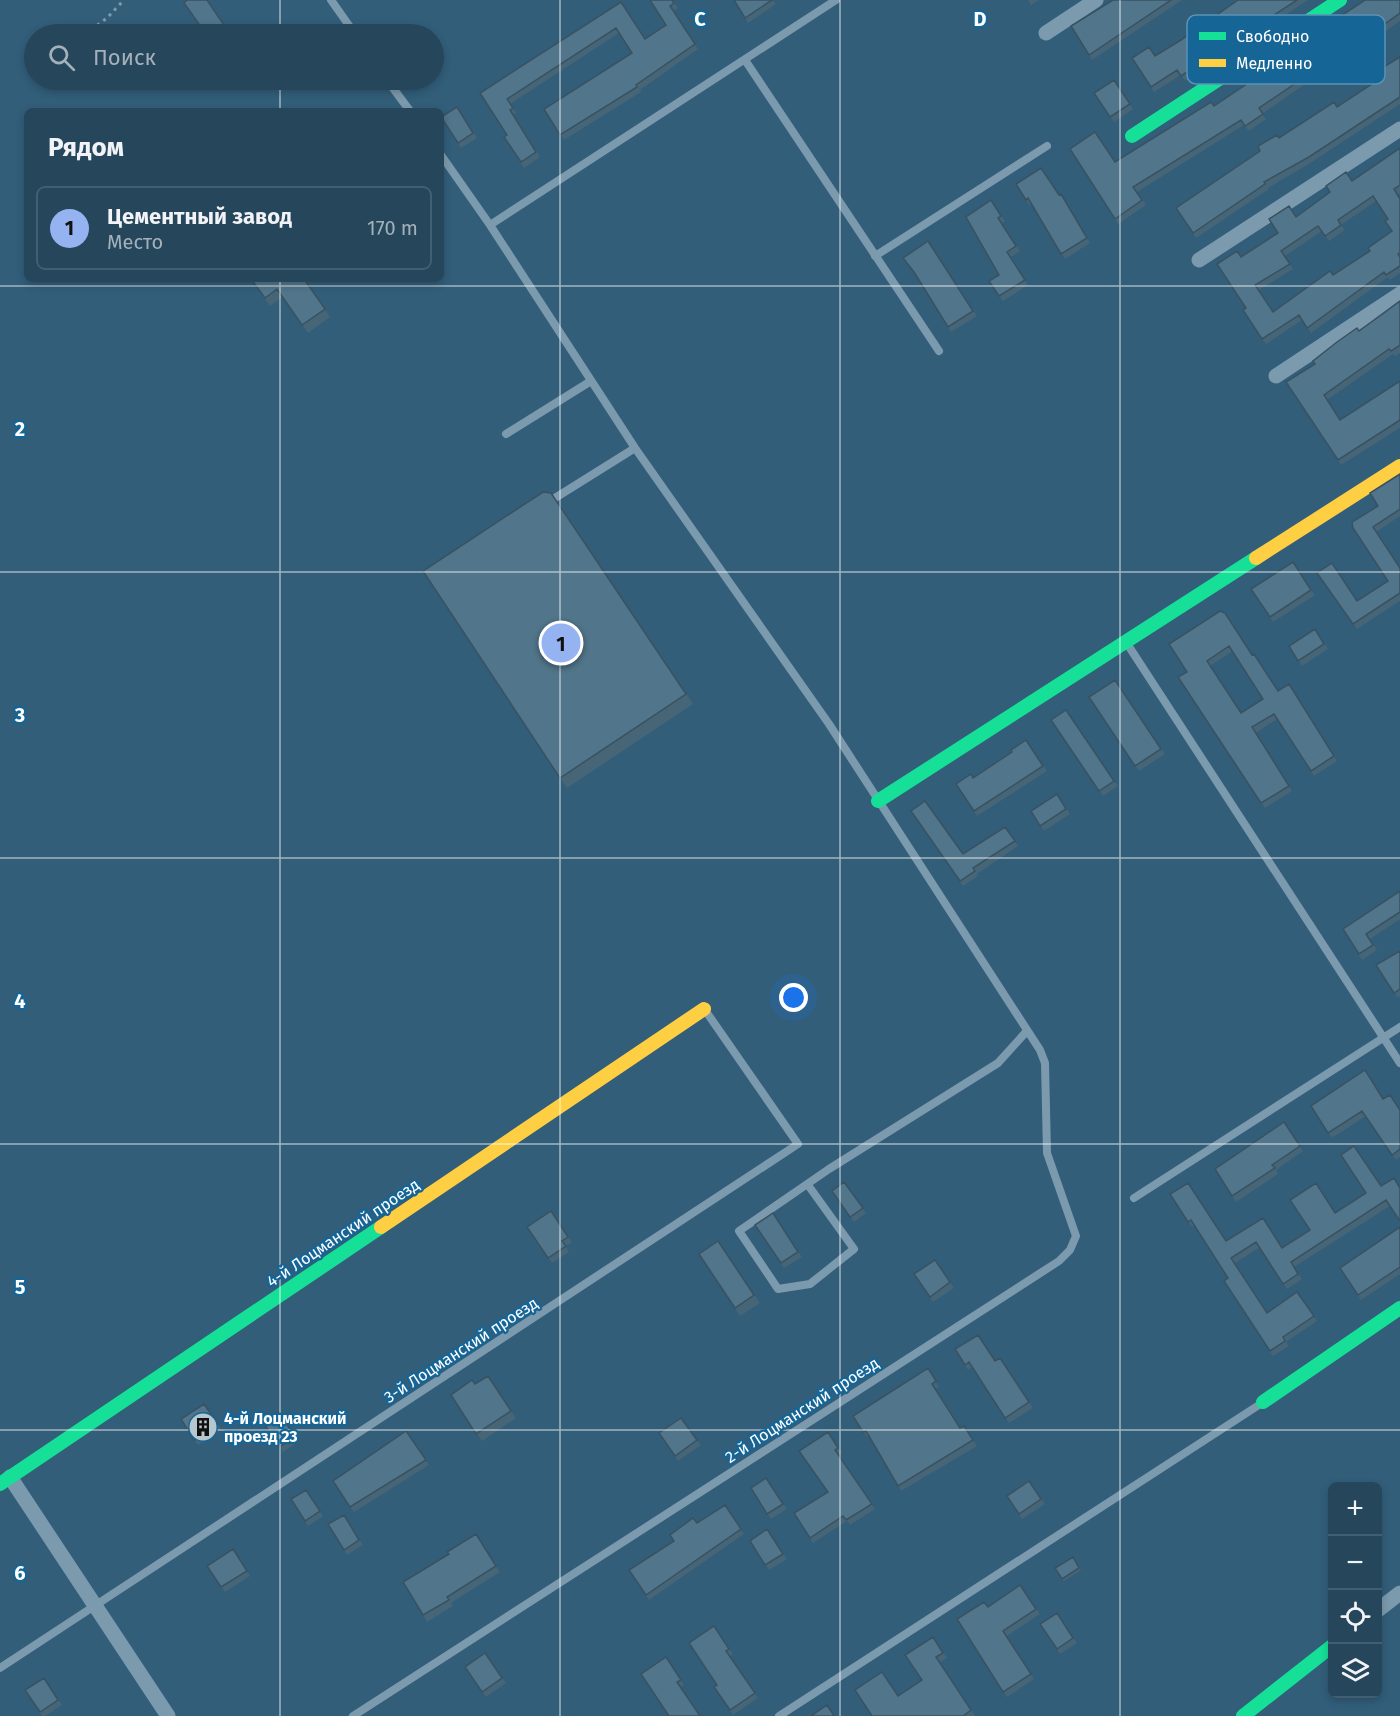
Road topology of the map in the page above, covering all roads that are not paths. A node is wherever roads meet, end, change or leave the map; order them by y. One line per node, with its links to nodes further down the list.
1 (331, 0): 6 (lane)
2 (836, 0): 8 (lane)
3 (1096, 0): 7 (street)
4 (1340, 0): 5 (street)
5 (1317, 15)
6 (348, 24)
7 (1046, 33)
8 (745, 60): 16 (lane); 17 (lane)
9 (1212, 84): 13 (street)
10 (394, 90): 11 (lane)
11 (408, 108)
12 (1400, 129): 18 (street)
13 (1132, 136)
14 (1047, 146): 17 (lane)
15 (444, 159): 16 (lane, 2-й Лоцманский проезд)
16 (490, 225): 22 (lane, 2-й Лоцманский проезд)
17 (875, 256): 20 (lane)
18 (1199, 260)
19 (1400, 294): 21 (street)
20 (939, 351)
21 (1276, 376)
22 (591, 381): 23 (lane); 24 (lane, 2-й Лоцманский проезд)
23 (506, 434)
24 (635, 448): 26 (lane); 28 (lane, 2-й Лоцманский проезд)
25 (1400, 466): 27 (street)
26 (555, 498)
27 (1125, 641): 28 (street); 32 (lane)
28 (878, 801): 31 (lane, 2-й Лоцманский проезд)
29 (704, 1009): 38 (street, 4-й Лоцманский проезд); 41 (lane, 3-й Лоцманский проезд)
30 (1400, 1027): 32 (lane)
31 (1026, 1032): 34 (lane); 45 (lane, 2-й Лоцманский проезд)
32 (1383, 1038): 33 (lane); 35 (lane)
33 (1400, 1064)
34 (808, 1185): 34 (lane)
35 (1134, 1198)
36 (1400, 1308): 37 (street)
37 (1263, 1402): 46 (lane)
38 (5, 1480): 41 (street)
39 (1400, 1593): 40 (street)
40 (1382, 1606)
41 (94, 1607): 43 (lane, 3-й Лоцманский проезд); 44 (street)
42 (1328, 1649): 47 (street)
43 (0, 1668)
44 (168, 1716)
45 (353, 1716)
46 (779, 1716)
47 (1244, 1716)

